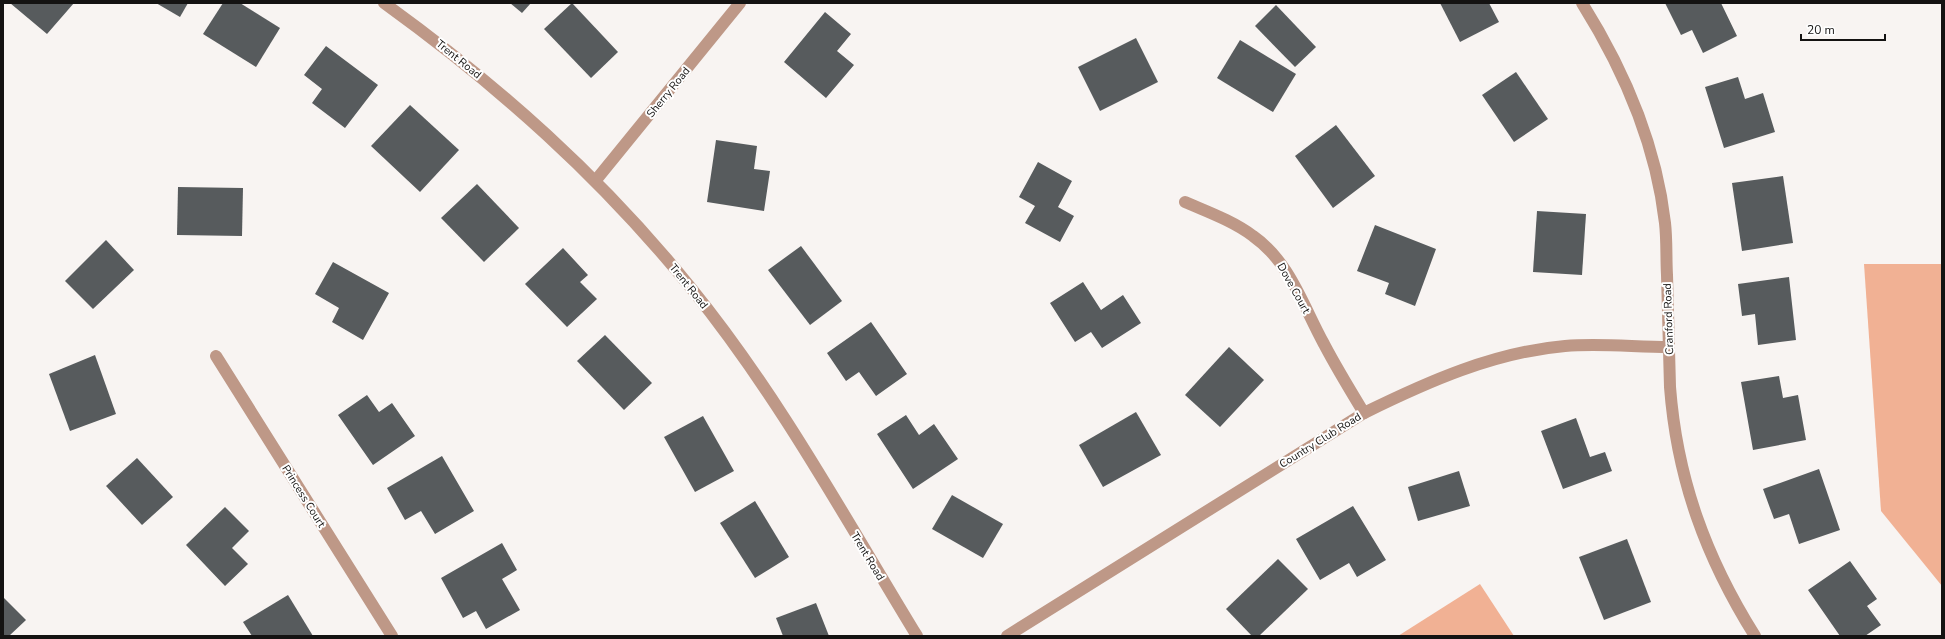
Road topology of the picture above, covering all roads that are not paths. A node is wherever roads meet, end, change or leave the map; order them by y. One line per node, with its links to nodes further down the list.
1 (384, 3): 4 (street, Trent Road)
2 (740, 3): 4 (street, Sherry Road)
3 (1582, 3): 6 (street, Cranford Road)
4 (596, 180): 10 (street, Trent Road)
5 (1185, 202): 8 (street, Dove Court)
6 (1669, 346): 8 (street, Country Club Road); 12 (street, Cranford Road)
7 (216, 356): 9 (street, Princess Court)
8 (1364, 413): 11 (street, Country Club Road)
9 (392, 636)
10 (918, 636)
11 (1007, 636)
12 (1755, 636)

